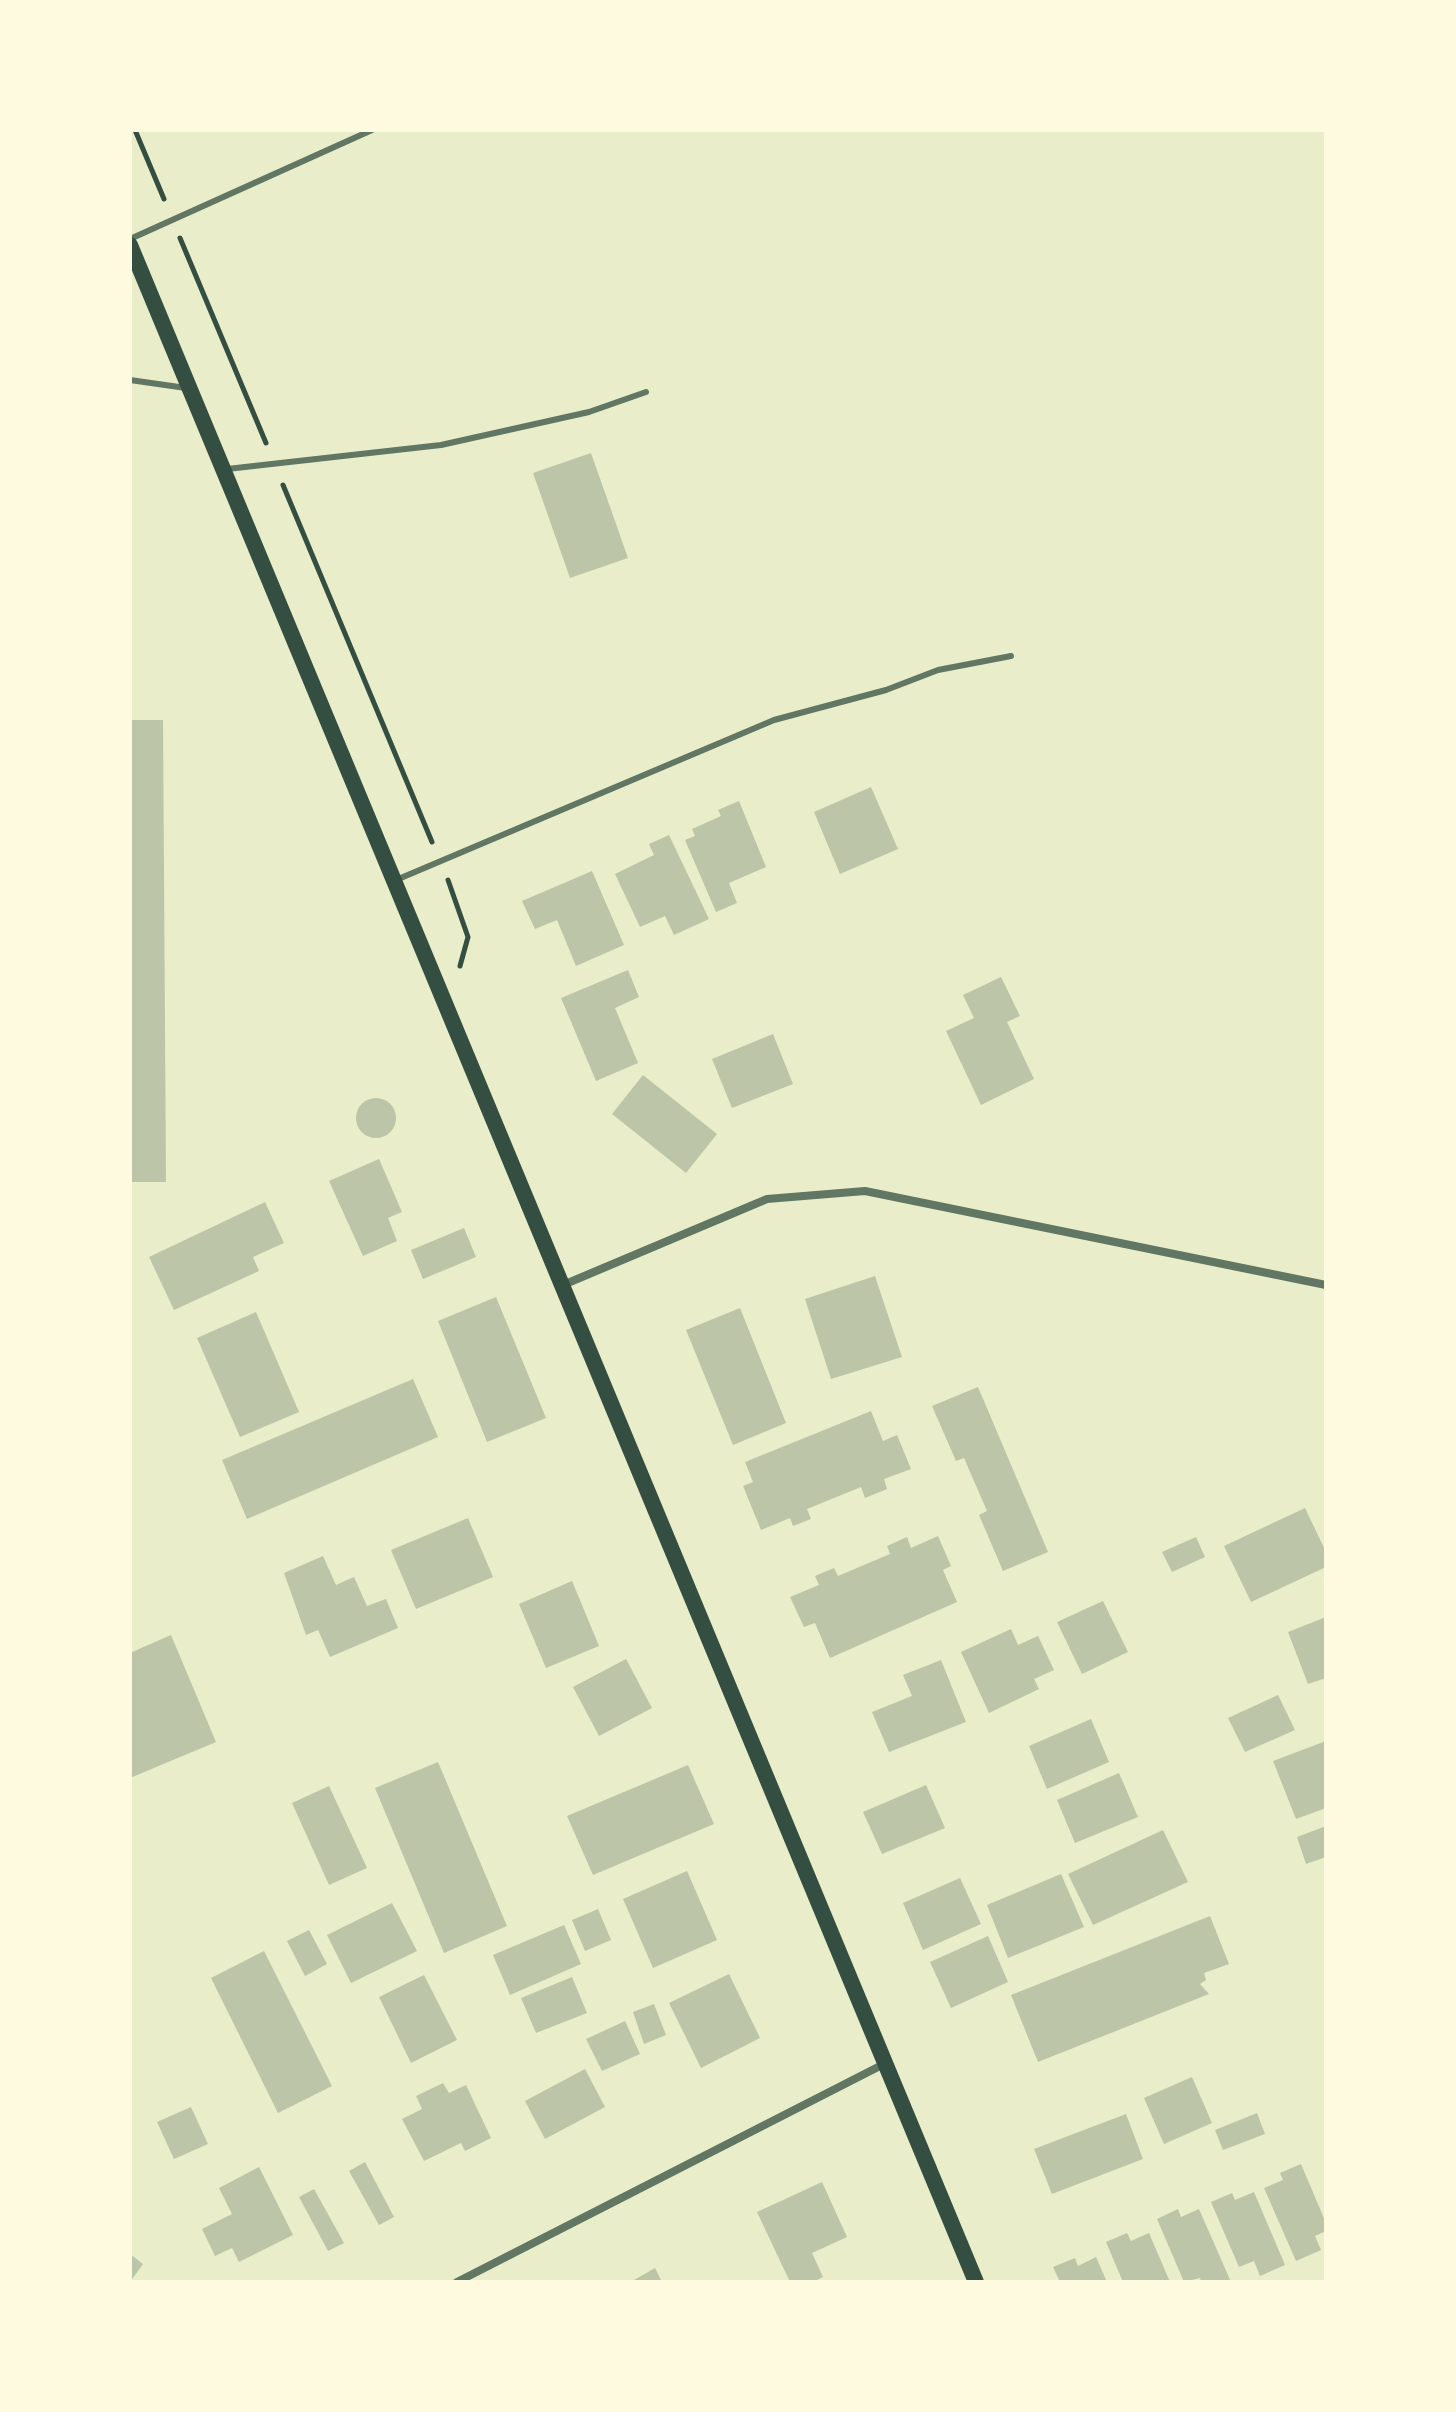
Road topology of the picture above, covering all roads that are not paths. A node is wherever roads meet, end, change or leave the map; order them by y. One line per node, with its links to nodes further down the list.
1 (372, 130): 2 (lane)
2 (130, 239)
3 (130, 245): 5 (main road)
4 (130, 380): 5 (lane)
5 (189, 389): 7 (main road)
6 (646, 392): 7 (lane)
7 (223, 469): 9 (main road)
8 (1011, 656): 9 (lane)
9 (396, 880): 10 (main road)
10 (563, 1285): 11 (street); 12 (main road)
11 (1326, 1285)
12 (884, 2064): 13 (street); 14 (main road)
13 (457, 2282)
14 (976, 2282)

